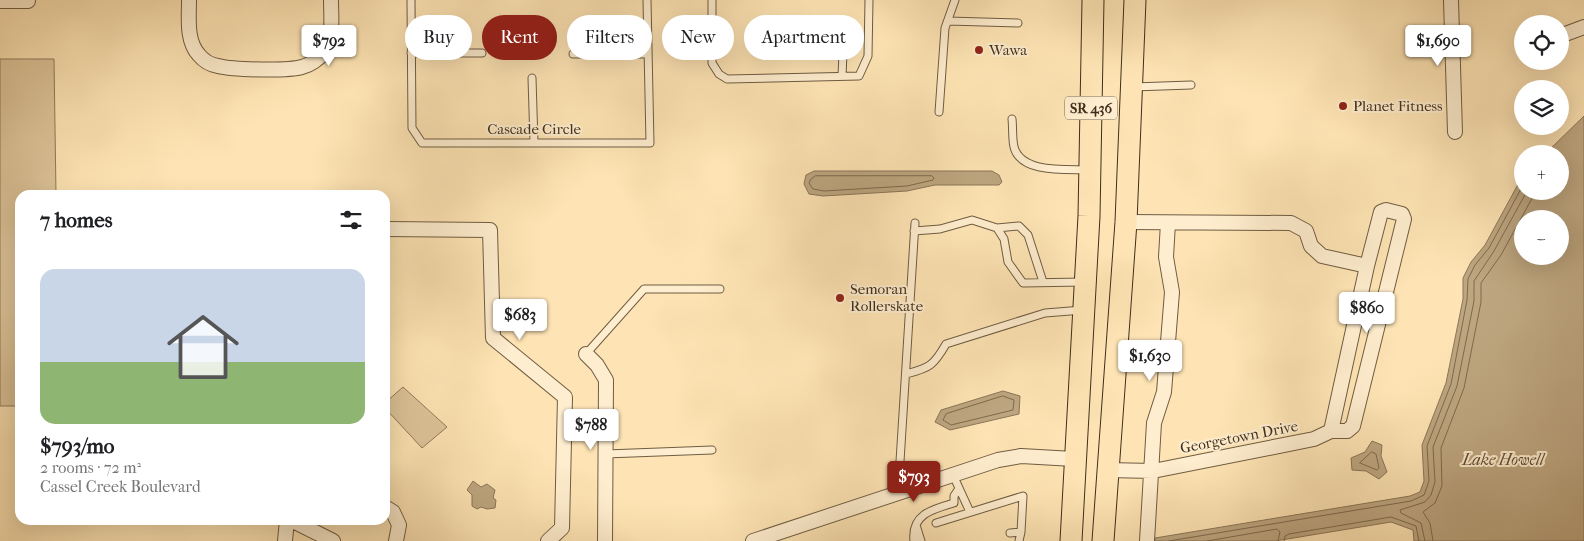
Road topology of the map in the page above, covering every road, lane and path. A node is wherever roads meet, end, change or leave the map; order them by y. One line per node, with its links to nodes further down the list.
1 (189, 0): 2 (street)
2 (331, 0)
3 (411, 0): 13 (lane, Cascade Circle)
4 (647, 0): 14 (lane, Cascade Circle)
5 (712, 0): 24 (lane)
6 (869, 0): 24 (lane)
7 (955, 0): 15 (lane)
8 (1093, 0): 32 (main road, SR 436)
9 (1135, 0): 27 (main road, SR 436)
10 (1451, 0): 30 (street)
11 (0, 1): 12 (street)
12 (28, 1)
13 (411, 15)
14 (647, 15)
15 (948, 21): 16 (lane); 28 (lane)
16 (1018, 23)
17 (1584, 27): 18 (street)
18 (1569, 33)
19 (472, 53): 20 (lane)
20 (482, 53)
21 (411, 60): 31 (lane, Cascade Circle)
22 (648, 60): 31 (lane, Cascade Circle)
23 (843, 60): 24 (lane)
24 (842, 76)
25 (532, 78): 31 (lane)
26 (1191, 85): 27 (lane)
27 (1132, 87): 33 (main road, SR 436)
28 (939, 112)
29 (1012, 119): 32 (lane)
30 (1455, 132)
31 (534, 143)
32 (1090, 170): 39 (main road, SR 436)
33 (1126, 222): 34 (street); 48 (main road, SR 436)
34 (1168, 224): 37 (street); 49 (street)
35 (997, 228): 38 (lane); 38 (lane); 43 (lane)
36 (390, 229): 64 (street)
37 (1367, 266): 44 (street, Georgetown Drive); 44 (street, Georgetown Drive)
38 (1044, 282): 39 (lane)
39 (1085, 282): 41 (main road, SR 436)
40 (720, 289): 42 (lane)
41 (1083, 310): 43 (lane); 47 (main road, SR 436)
42 (586, 354): 46 (street)
43 (906, 374): 52 (lane)
44 (1331, 431): 49 (street, Georgetown Drive)
45 (712, 450): 46 (lane)
46 (606, 454): 65 (street)
47 (1074, 459): 50 (street); 70 (main road, SR 436)
48 (1107, 470): 49 (street, Georgetown Drive); 71 (main road, SR 436)
49 (1153, 471): 72 (street)
50 (953, 475): 51 (lane); 52 (street)
51 (958, 490): 54 (lane); 58 (lane)
52 (898, 493): 66 (street)
53 (390, 510): 63 (street)
54 (970, 512): 55 (lane); 59 (lane)
55 (936, 523)
56 (287, 525): 61 (street)
57 (301, 525): 62 (street)
58 (916, 525): 67 (lane); 68 (lane)
59 (1021, 532): 60 (lane); 69 (lane)
60 (1010, 533)
61 (285, 541)
62 (334, 541)
63 (396, 541)
64 (548, 541)
65 (605, 541)
66 (753, 541)
67 (914, 541)
68 (921, 541)
69 (1019, 541)
70 (1071, 541)
71 (1103, 541)
72 (1147, 541)

